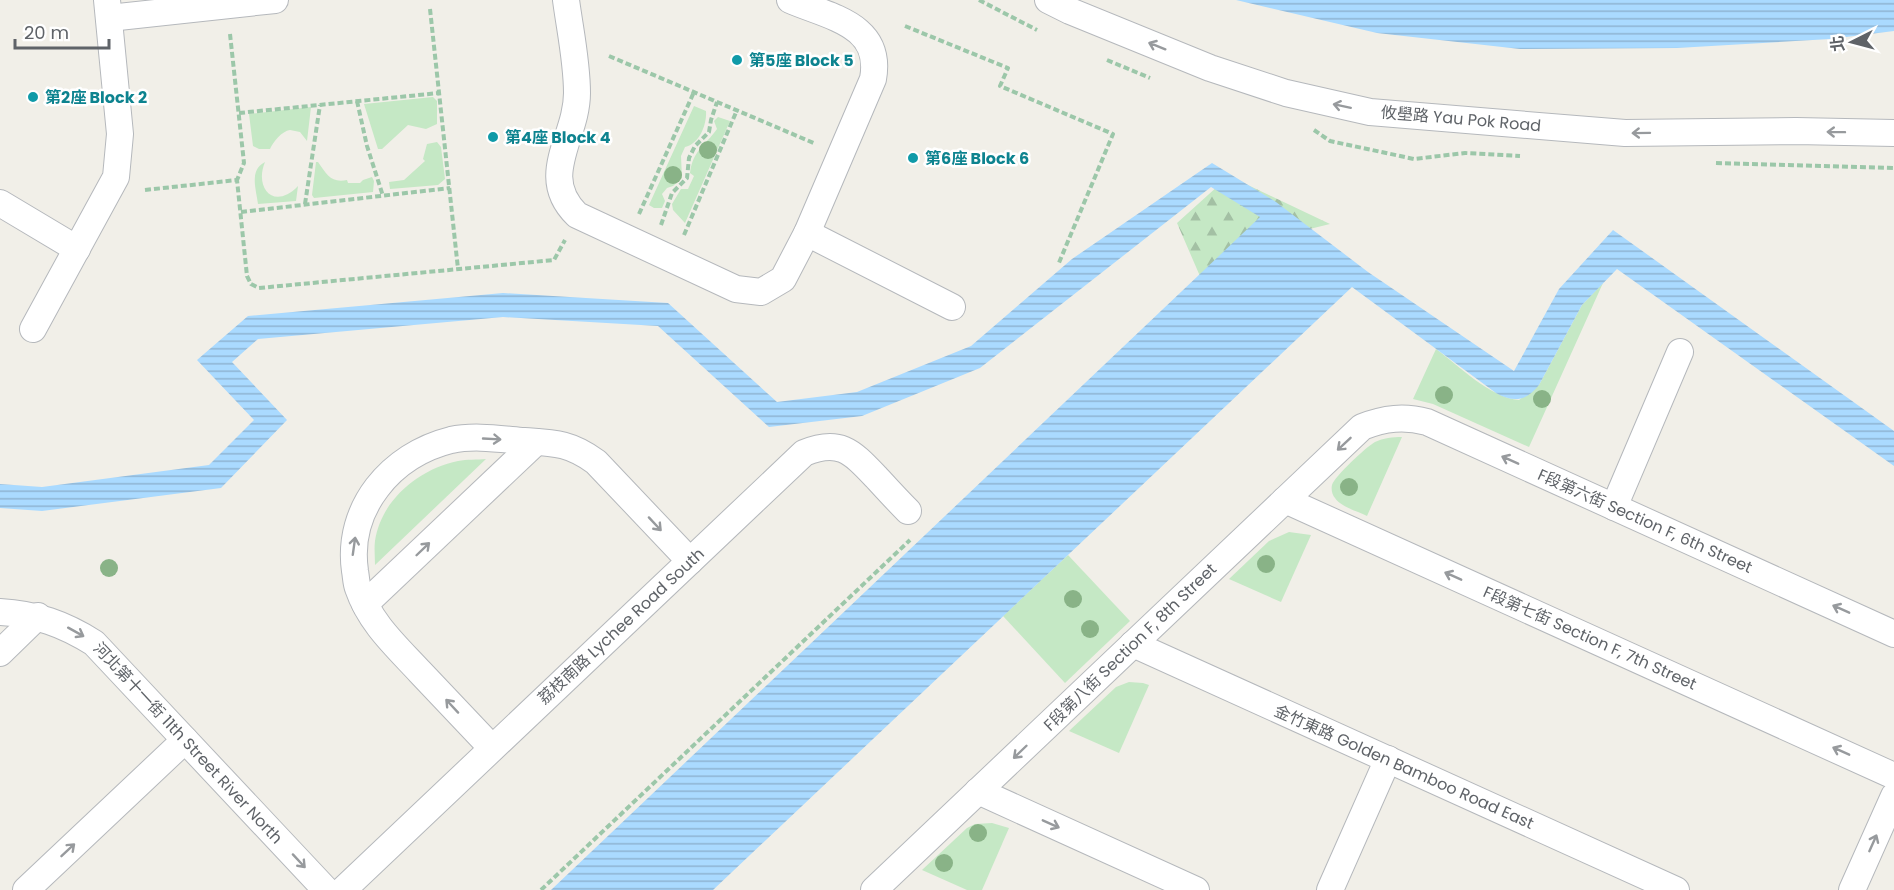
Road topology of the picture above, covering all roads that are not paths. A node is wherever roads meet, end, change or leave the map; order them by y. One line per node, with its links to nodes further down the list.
1 (274, 0): 5 (street)
2 (566, 0): 8 (street)
3 (790, 0): 8 (street)
4 (1048, 0): 6 (street, 攸壆路 Yau Pok Road, one-way to 4)
5 (108, 9): 9 (street)
6 (1894, 133)
7 (0, 204): 9 (street)
8 (807, 233): 10 (street)
9 (78, 249): 11 (street)
10 (952, 307)
11 (33, 329)
12 (1680, 352): 16 (street)
13 (1394, 418): 15 (street, F段第八街 Section F, 8th Street, one-way to 15); 16 (street, F段第六街 Section F, 6th Street, one-way to 13)
14 (536, 442): 18 (street, one-way to 18); 19 (street, one-way to 14); 19 (street, one-way to 14)
15 (1285, 500): 23 (street, F段第八街 Section F, 8th Street); 28 (street, F段第七街 Section F, 7th Street, one-way to 15)
16 (1614, 507): 22 (street, F段第六街 Section F, 6th Street, one-way to 16)
17 (908, 511): 18 (street, 荔枝南路 Lychee Road South)
18 (690, 561): 26 (street, 荔枝南路 Lychee Road South)
19 (365, 604): 26 (street, one-way to 19)
20 (0, 612): 21 (street, 河北第十一街 11th Street River North)
21 (38, 616): 24 (street); 25 (street, 河北第十一街 11th Street River North, one-way to 25)
22 (1894, 634)
23 (1133, 644): 27 (street, 金竹東路 Golden Bamboo Road East); 29 (street, F段第八街 Section F, 8th Street, one-way to 29)
24 (0, 652)
25 (184, 740): 31 (street, one-way to 25); 32 (street, 河北第十一街 11th Street River North, one-way to 32)
26 (492, 748): 33 (street, 荔枝南路 Lychee Road South)
27 (1388, 759): 36 (street); 37 (street, 金竹東路 Golden Bamboo Road East)
28 (1894, 776)
29 (978, 791): 34 (street, F段第八街 Section F, 8th Street); 35 (street, one-way to 35)
30 (1894, 796): 38 (street, one-way to 30)
31 (26, 890)
32 (326, 890)
33 (343, 890)
34 (874, 890)
35 (1196, 890)
36 (1330, 890)
37 (1676, 890)
38 (1852, 890)

